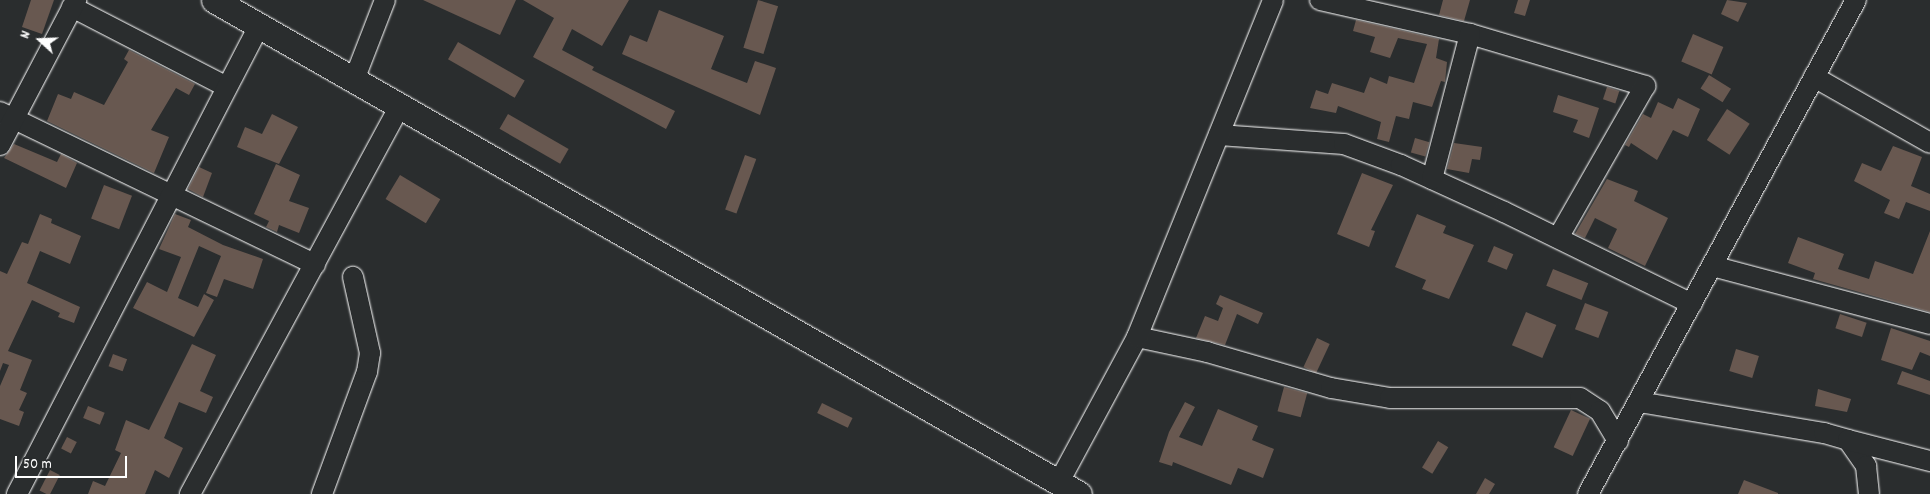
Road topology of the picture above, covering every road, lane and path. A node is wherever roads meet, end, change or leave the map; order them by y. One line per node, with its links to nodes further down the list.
1 (214, 0): 7 (main road)
2 (385, 0): 10 (street)
3 (1273, 0): 14 (street)
4 (1320, 0): 8 (street)
5 (1856, 0): 9 (street)
6 (74, 4): 11 (street); 13 (street)
7 (259, 26): 10 (main road); 11 (street)
8 (1470, 34): 17 (street); 19 (street)
9 (1814, 77): 15 (street); 21 (street)
10 (354, 80): 12 (main road)
11 (227, 88): 18 (street)
12 (400, 105): 20 (street); 30 (main road)
13 (7, 116): 16 (street); 18 (street)
14 (1219, 135): 17 (street); 25 (street)
15 (1930, 143)
16 (0, 145)
17 (1432, 180): 19 (street)
18 (172, 194): 20 (street); 31 (street)
19 (1558, 238): 23 (street)
20 (315, 264): 32 (street)
21 (1712, 266): 23 (street); 24 (street)
22 (354, 277): 33 (street)
23 (1692, 304): 26 (street)
24 (1930, 324)
25 (1137, 337): 28 (street); 30 (street)
26 (1639, 402): 27 (street); 28 (street)
27 (1848, 440): 29 (street); 35 (street)
28 (1618, 441): 34 (street)
29 (1930, 461)
30 (1069, 488)
31 (17, 494)
32 (190, 494)
33 (322, 494)
34 (1588, 494)
35 (1869, 494)

